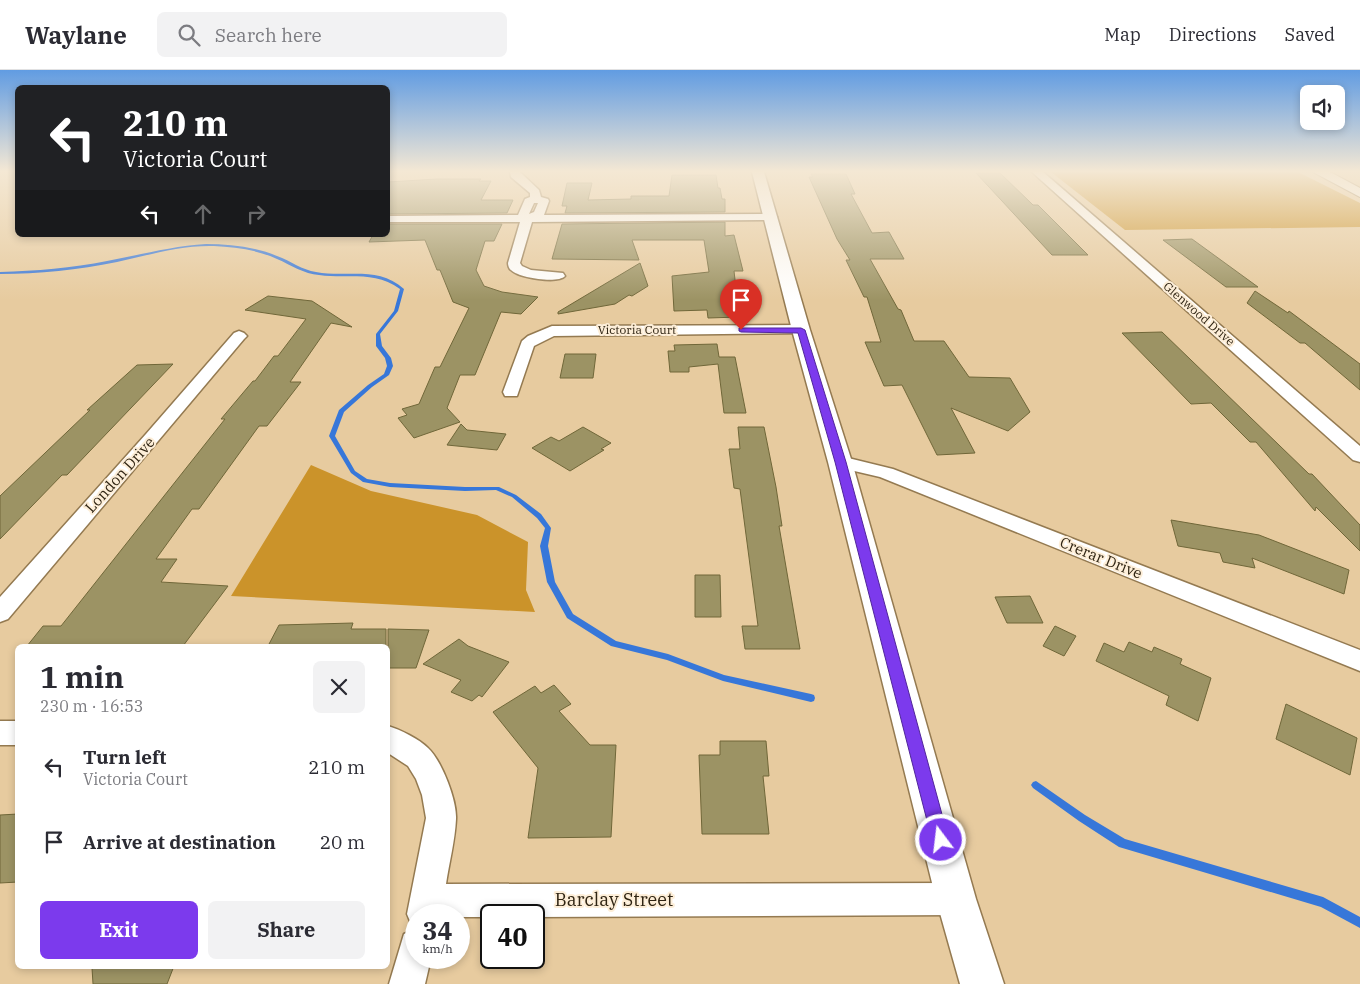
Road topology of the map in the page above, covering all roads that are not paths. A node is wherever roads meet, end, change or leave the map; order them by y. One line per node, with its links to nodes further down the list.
1 (537, 215): 4 (street)
2 (1086, 215): 10 (street, Glenwood Drive)
3 (771, 217): 4 (street); 7 (street)
4 (527, 218): 5 (street); 6 (street)
5 (390, 219)
6 (558, 276)
7 (801, 330): 9 (street, Victoria Court); 11 (street)
8 (239, 336): 12 (street, London Drive)
9 (511, 392)
10 (1360, 456)
11 (840, 462): 13 (street, Crerar Drive); 17 (street)
12 (0, 613)
13 (1360, 661)
14 (15, 732): 15 (street)
15 (0, 733)
16 (390, 739): 18 (street, Barclay Street)
17 (956, 899): 19 (street, Barclay Street); 22 (street)
18 (427, 904)
19 (470, 907)
20 (411, 969): 21 (street)
21 (407, 984)
22 (982, 984)

